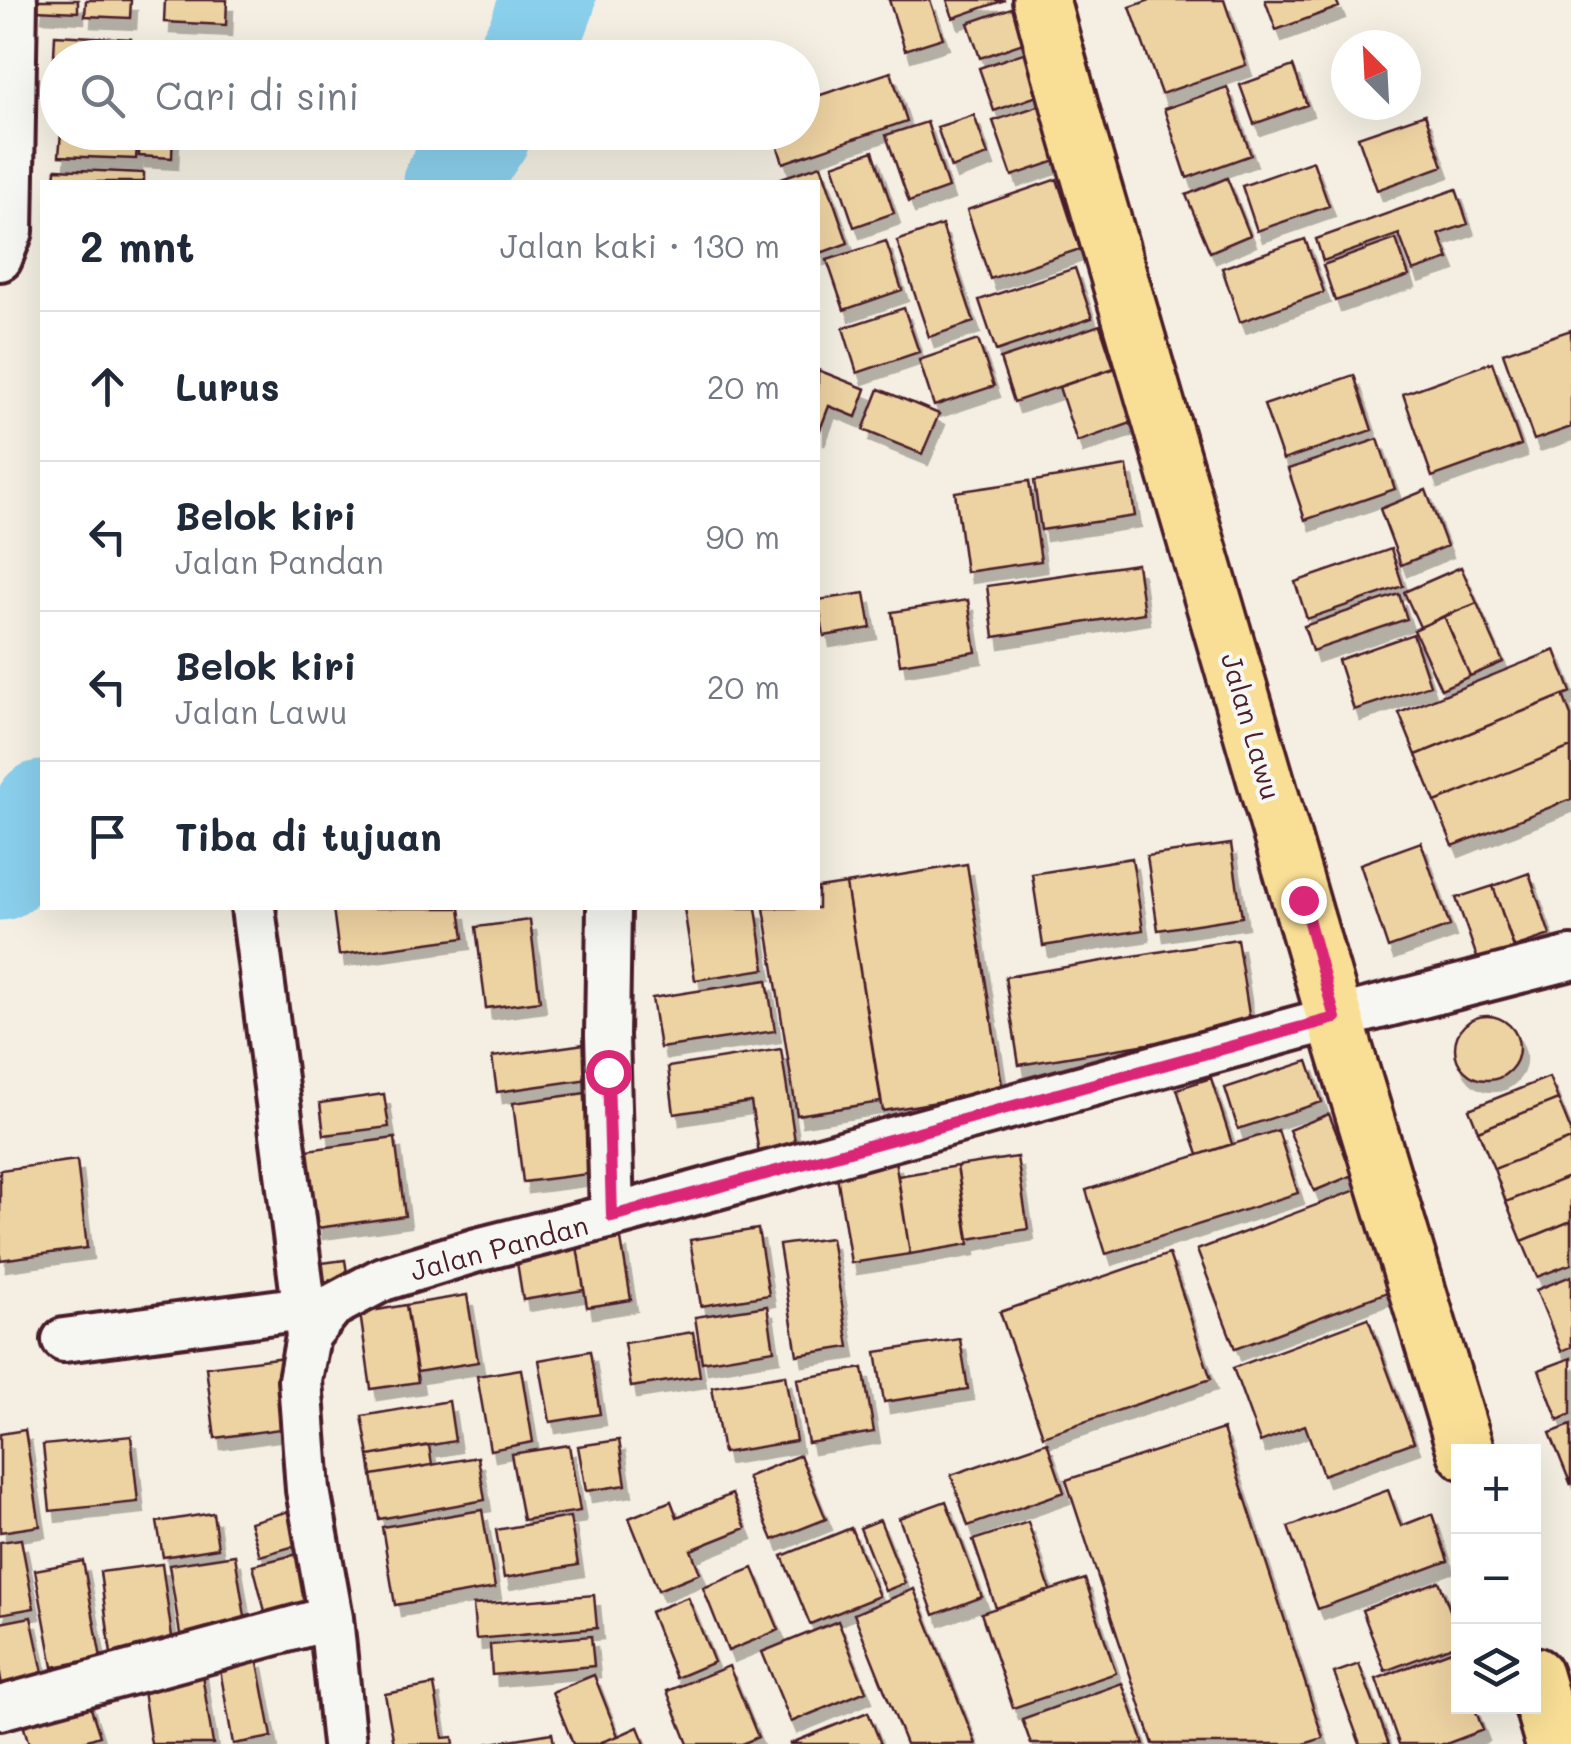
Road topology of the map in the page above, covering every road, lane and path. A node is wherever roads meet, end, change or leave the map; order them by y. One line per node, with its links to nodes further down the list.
1 (15, 0): 3 (street)
2 (1041, 0): 7 (main road, Jalan Lawu)
3 (0, 259)
4 (252, 910): 9 (street)
5 (609, 910): 8 (street)
6 (1571, 958): 7 (street, Jalan Pandan)
7 (1335, 1018): 8 (street, Jalan Pandan); 11 (main road, Jalan Lawu)
8 (612, 1216): 9 (street, Jalan Pandan)
9 (306, 1322): 10 (street); 12 (street)
10 (64, 1340)
11 (1464, 1444)
12 (330, 1618): 14 (street); 15 (street)
13 (1541, 1699): 16 (main road)
14 (0, 1708)
15 (344, 1744)
16 (1554, 1744)

